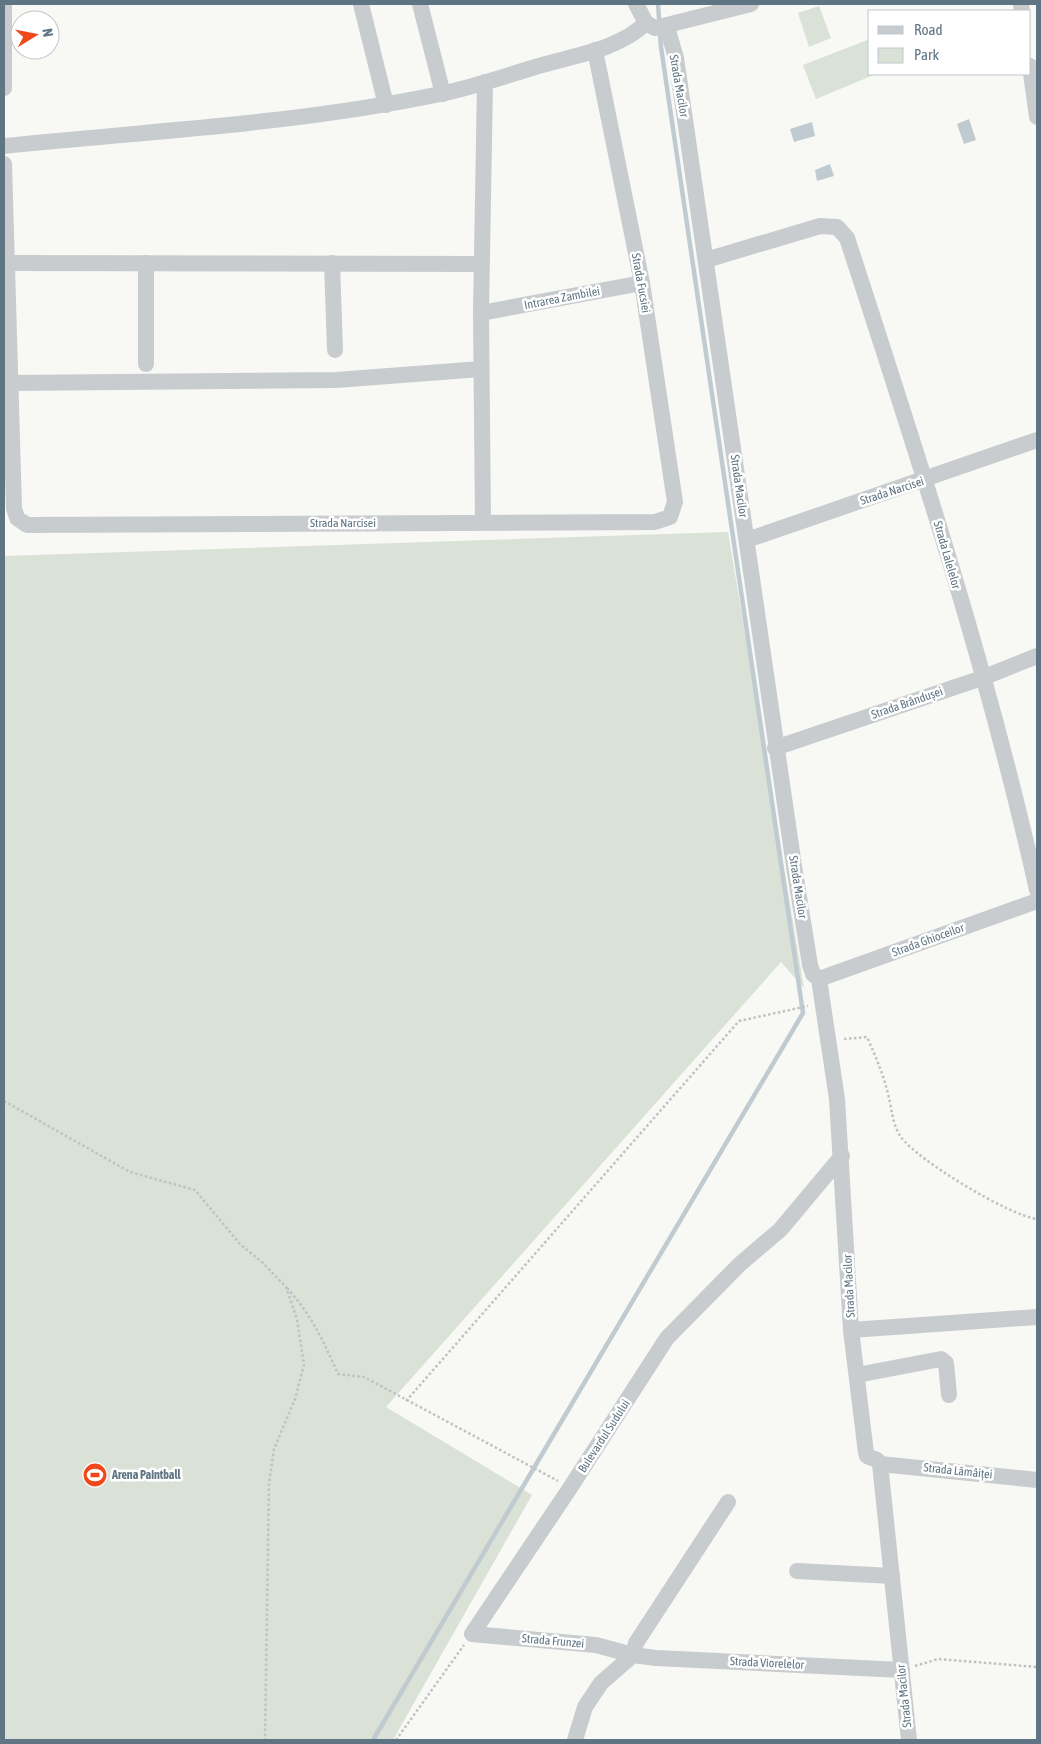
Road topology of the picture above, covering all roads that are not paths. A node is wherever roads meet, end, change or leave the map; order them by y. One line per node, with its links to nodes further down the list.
1 (4, 4): 10 (street)
2 (361, 4): 12 (street)
3 (420, 4): 11 (street)
4 (636, 4): 6 (street, Strada Macilor)
5 (751, 4): 6 (street)
6 (658, 27): 7 (street); 16 (street, Strada Macilor)
7 (595, 50): 9 (street); 21 (street, Strada Fucsiei)
8 (1031, 73): 13 (street)
9 (485, 82): 11 (street); 20 (street)
10 (4, 88)
11 (443, 94): 12 (street)
12 (386, 105): 14 (street)
13 (1037, 117)
14 (4, 146)
15 (4, 164): 17 (street)
16 (706, 260): 29 (street, Strada Lalelelor); 32 (street, Strada Macilor)
17 (6, 263): 18 (street); 23 (street)
18 (146, 263): 19 (street); 25 (street)
19 (332, 263): 20 (street); 24 (street)
20 (481, 264): 22 (street)
21 (642, 283): 22 (street, Intrarea Zambilei); 30 (street, Strada Fucsiei)
22 (481, 313): 26 (street)
23 (6, 346): 27 (street)
24 (335, 350)
25 (146, 364)
26 (482, 369): 27 (street); 31 (street)
27 (9, 383): 31 (street, Strada Narcisei)
28 (1037, 440): 29 (street, Strada Narcisei)
29 (926, 480): 32 (street, Strada Narcisei); 34 (street, Strada Lalelelor)
30 (670, 517): 31 (street, Strada Narcisei)
31 (483, 522)
32 (747, 540): 35 (street, Strada Macilor)
33 (1037, 656): 34 (street, Strada Brândușei)
34 (982, 678): 35 (street, Strada Brândușei); 36 (street, Strada Lalelelor)
35 (775, 748): 38 (street, Strada Macilor)
36 (1037, 890)
37 (1037, 901): 38 (street, Strada Ghioceilor)
38 (819, 979): 39 (street, Strada Macilor)
39 (842, 1156): 41 (street, Strada Macilor); 49 (street, Bulevardul Sudului)
40 (1037, 1317): 41 (street)
41 (851, 1330): 42 (street, Strada Macilor)
42 (856, 1375): 43 (street); 44 (street, Strada Macilor)
43 (949, 1395)
44 (880, 1464): 45 (street, Strada Lămâiței); 48 (street, Strada Macilor)
45 (1037, 1480)
46 (728, 1502): 50 (street)
47 (797, 1571): 48 (street)
48 (892, 1576): 51 (street, Strada Macilor)
49 (472, 1634): 50 (street, Strada Frunzei)
50 (633, 1655): 51 (street, Strada Viorelelor); 52 (street)
51 (902, 1670): 53 (street, Strada Macilor)
52 (575, 1740)
53 (909, 1740)

